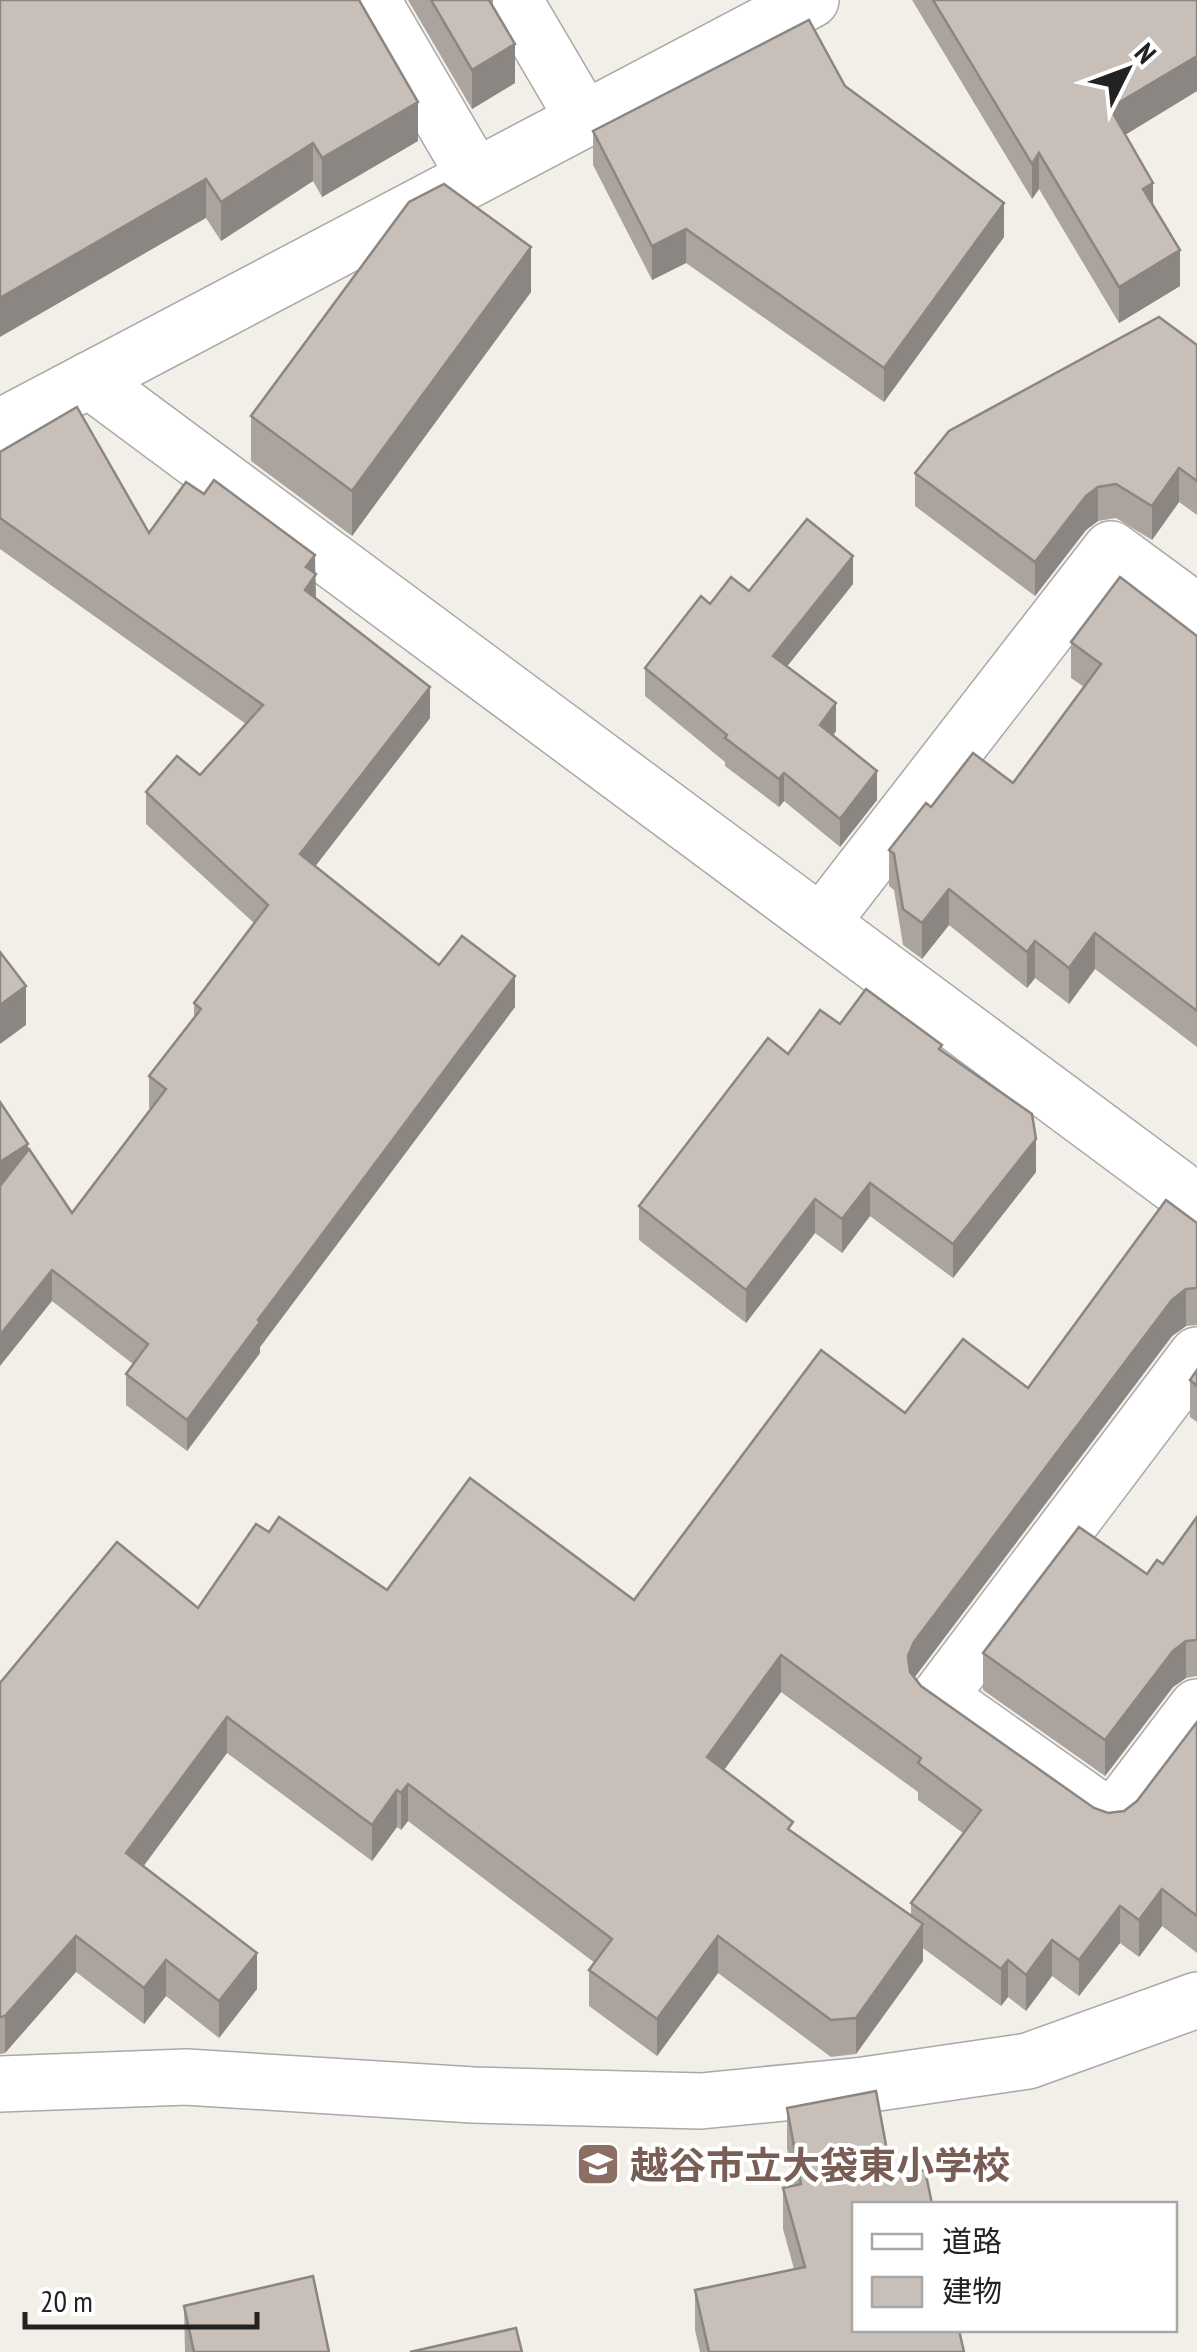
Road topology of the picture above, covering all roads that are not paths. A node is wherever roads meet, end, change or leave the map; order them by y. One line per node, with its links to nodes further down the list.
1 (372, 0): 5 (street)
2 (514, 0): 4 (street)
3 (811, 0): 4 (street)
4 (584, 120): 5 (street)
5 (475, 176): 6 (street)
6 (89, 380): 7 (street); 9 (street)
7 (0, 427)
8 (1197, 612): 9 (street)
9 (821, 923): 10 (street)
10 (1197, 1202)
11 (1197, 1355): 12 (street)
12 (1197, 1706)
13 (1197, 2000): 14 (street)
14 (0, 2084)

